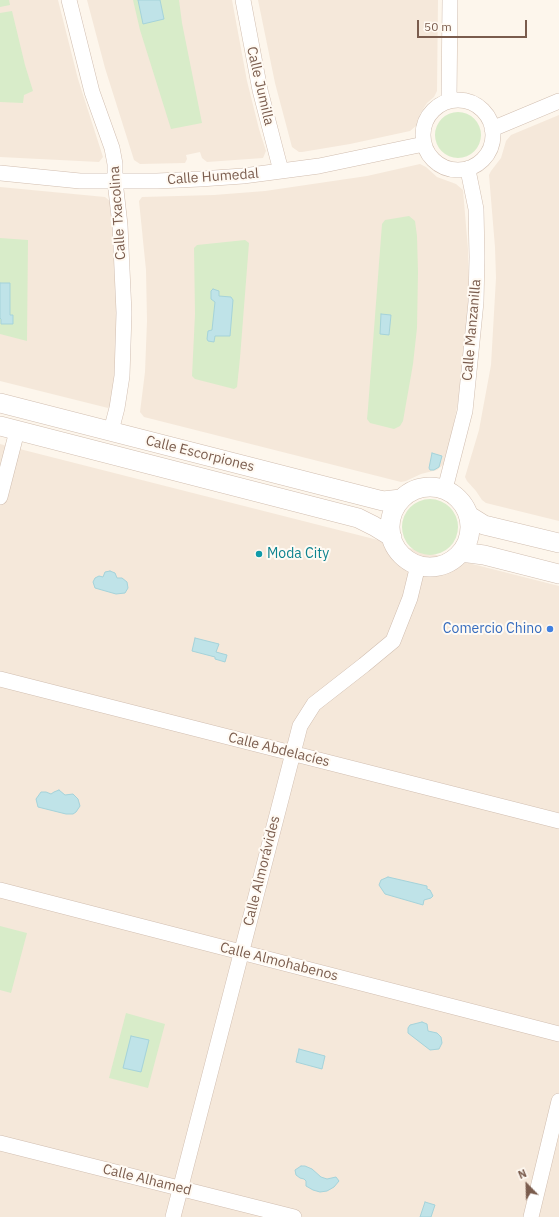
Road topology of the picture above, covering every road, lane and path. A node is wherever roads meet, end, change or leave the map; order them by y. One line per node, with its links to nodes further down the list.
1 (69, 0): 11 (street, Calle Txacolina)
2 (243, 0): 9 (street, Calle Jumilla)
3 (450, 0): 4 (street)
4 (449, 101): 6 (street); 7 (street)
5 (559, 101): 6 (street)
6 (492, 129): 8 (street)
7 (424, 144): 8 (street); 9 (street, Calle Humedal)
8 (469, 168): 15 (street, Calle Manzanilla)
9 (281, 171): 11 (street, Calle Humedal)
10 (0, 173): 11 (street, Calle Humedal)
11 (115, 181): 14 (street, Calle Txacolina)
12 (0, 403): 14 (street, Calle Escorpiones)
13 (8, 429): 16 (street); 19 (street, Calle Escorpiones)
14 (111, 431): 17 (street, Calle Escorpiones)
15 (445, 489): 17 (street); 18 (street)
16 (0, 497)
17 (401, 499): 19 (street)
18 (468, 515): 20 (street); 21 (street)
19 (392, 538): 22 (street)
20 (559, 543)
21 (461, 552): 22 (street); 23 (street)
22 (418, 565): 25 (street, Calle Almorávides)
23 (559, 574)
24 (0, 679): 25 (street, Calle Abdelacíes)
25 (292, 753): 26 (street, Calle Abdelacíes); 28 (street, Calle Almorávides)
26 (559, 821)
27 (0, 890): 28 (street, Calle Almohabenos)
28 (241, 952): 29 (street, Calle Almohabenos); 32 (street, Calle Almorávides)
29 (559, 1034)
30 (559, 1101): 35 (street)
31 (0, 1143): 32 (street, Calle Alhamed)
32 (180, 1188): 33 (street, Calle Almorávides); 34 (street, Calle Alhamed)
33 (173, 1217)
34 (294, 1217)
35 (530, 1217)

